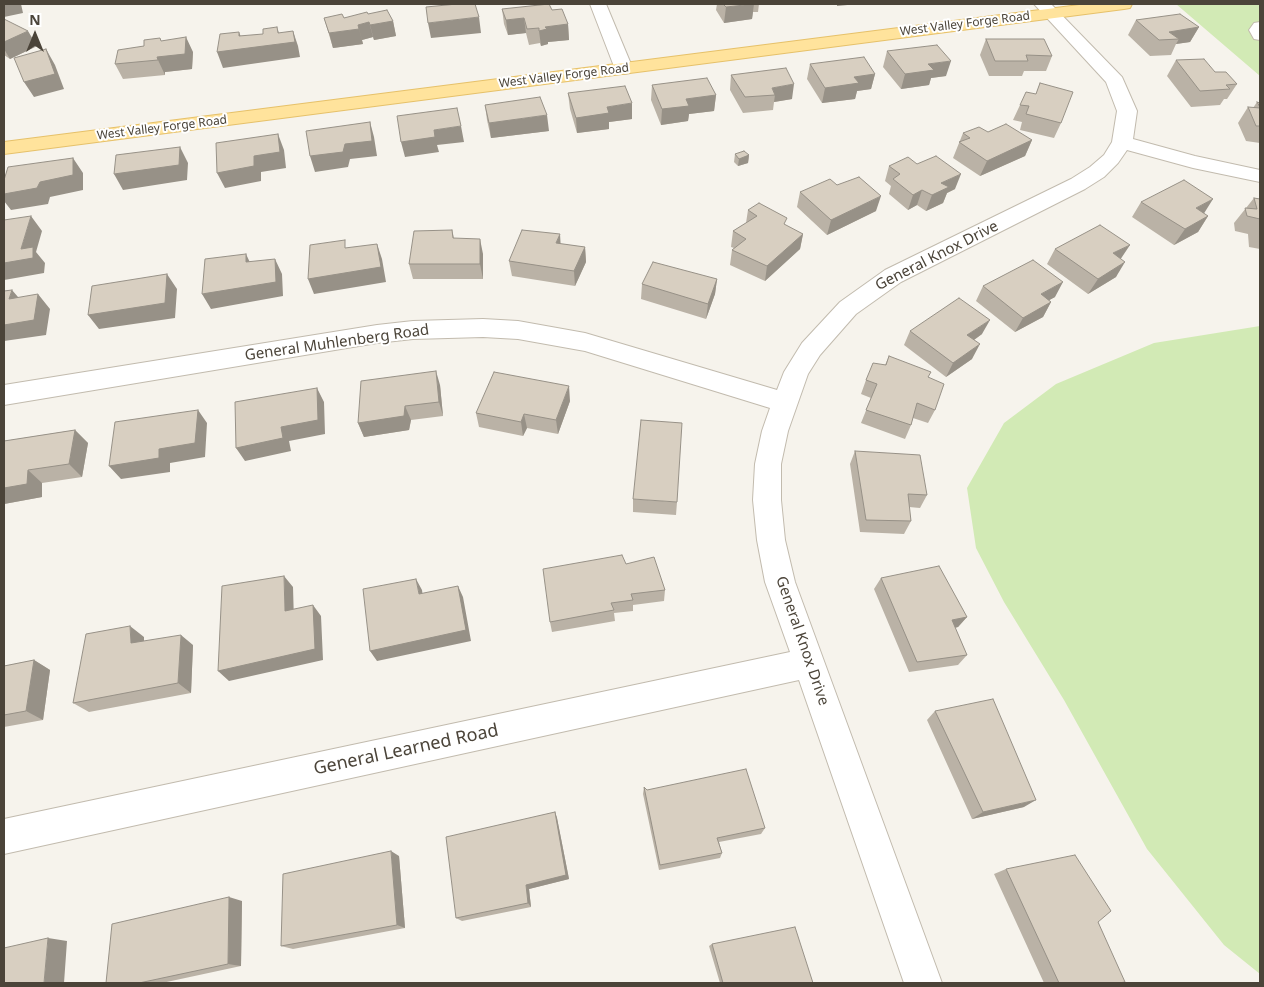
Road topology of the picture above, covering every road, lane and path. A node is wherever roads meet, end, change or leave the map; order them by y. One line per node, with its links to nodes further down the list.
1 (598, 4): 6 (street)
2 (1124, 4): 3 (main road, West Valley Forge Road)
3 (1047, 8): 6 (main road, West Valley Forge Road); 7 (street, General Knox Drive)
4 (1260, 27): 5 (street)
5 (1260, 36)
6 (624, 69): 8 (main road, West Valley Forge Road)
7 (1122, 142): 9 (street); 11 (street, General Knox Drive)
8 (4, 148)
9 (1260, 176)
10 (4, 395): 11 (street, General Muhlenberg Road)
11 (784, 402): 12 (street, General Knox Drive)
12 (809, 663): 13 (street, General Learned Road); 14 (street, General Knox Drive)
13 (4, 837)
14 (923, 983)

